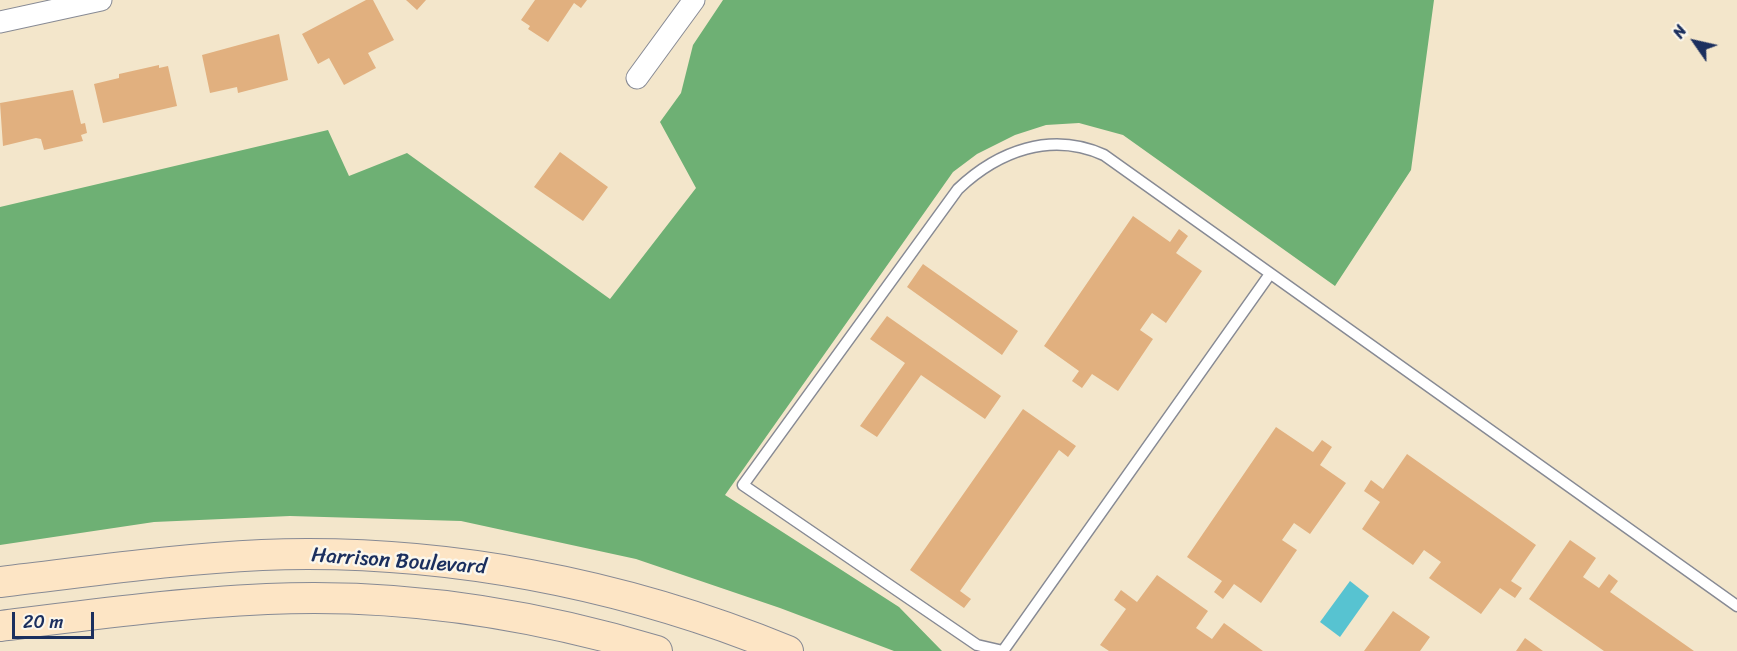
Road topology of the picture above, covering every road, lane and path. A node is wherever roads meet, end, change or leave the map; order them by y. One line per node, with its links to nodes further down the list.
1 (101, 0): 3 (street)
2 (694, 0): 4 (street)
3 (0, 22)
4 (638, 78)
5 (1270, 274): 7 (lane); 11 (lane); 11 (lane)
6 (0, 582): 10 (main road, Harrison Boulevard)
7 (1737, 606)
8 (0, 626): 9 (main road, Harrison Boulevard)
9 (657, 651)
10 (788, 651)
11 (1003, 651)

